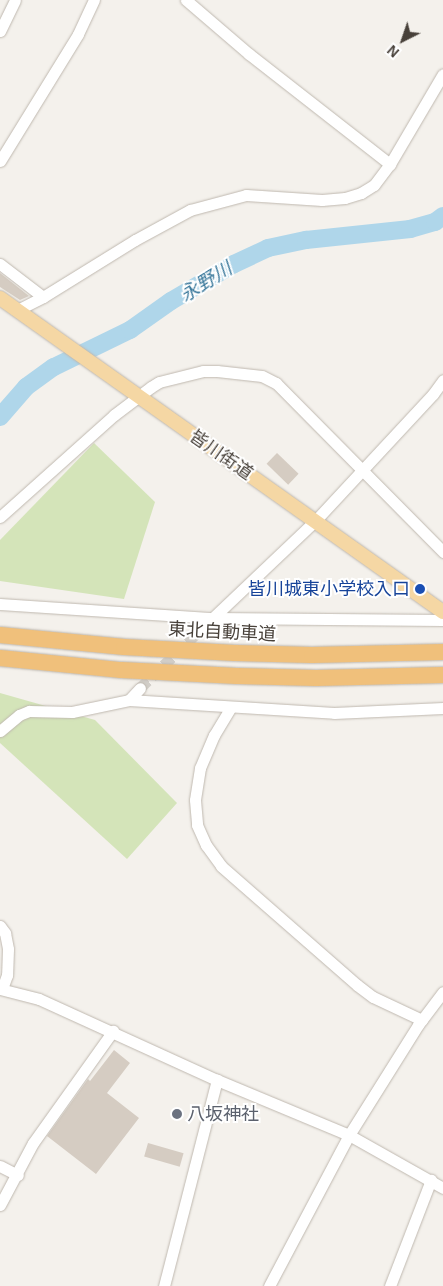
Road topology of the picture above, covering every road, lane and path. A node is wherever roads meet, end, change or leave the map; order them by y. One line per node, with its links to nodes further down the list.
1 (15, 0): 4 (street)
2 (94, 0): 6 (street)
3 (186, 0): 7 (street)
4 (0, 31)
5 (443, 74): 7 (street)
6 (0, 161)
7 (390, 164): 9 (street)
8 (0, 264): 9 (street)
9 (43, 296): 11 (street)
10 (0, 298): 11 (main road, 皆川街道)
11 (20, 313): 13 (main road, 皆川街道)
12 (443, 380): 14 (street)
13 (136, 395): 14 (street); 15 (street); 16 (main road, 皆川街道)
14 (362, 472): 16 (street); 17 (street)
15 (0, 517)
16 (315, 521): 19 (main road, 皆川街道); 20 (street)
17 (443, 552)
18 (0, 604): 20 (street)
19 (443, 612)
20 (213, 618): 21 (street); 22 (street)
21 (443, 620)
22 (199, 631)
23 (0, 635): 24 (highway, 東北自動車道)
24 (443, 652)
25 (0, 658): 26 (highway)
26 (443, 675)
27 (140, 688): 28 (street)
28 (129, 700): 29 (street); 31 (street)
29 (231, 707): 30 (street); 35 (street)
30 (443, 708)
31 (0, 732)
32 (0, 926): 33 (street)
33 (1, 989): 36 (street)
34 (443, 992): 35 (street)
35 (422, 1020): 38 (street)
36 (113, 1031): 37 (street); 40 (street)
37 (217, 1080): 38 (street); 44 (street)
38 (349, 1135): 41 (street); 45 (street)
39 (0, 1166): 40 (street)
40 (18, 1175): 43 (street)
41 (431, 1180): 42 (street); 46 (street)
42 (443, 1188)
43 (0, 1205)
44 (164, 1286)
45 (269, 1286)
46 (390, 1286)

